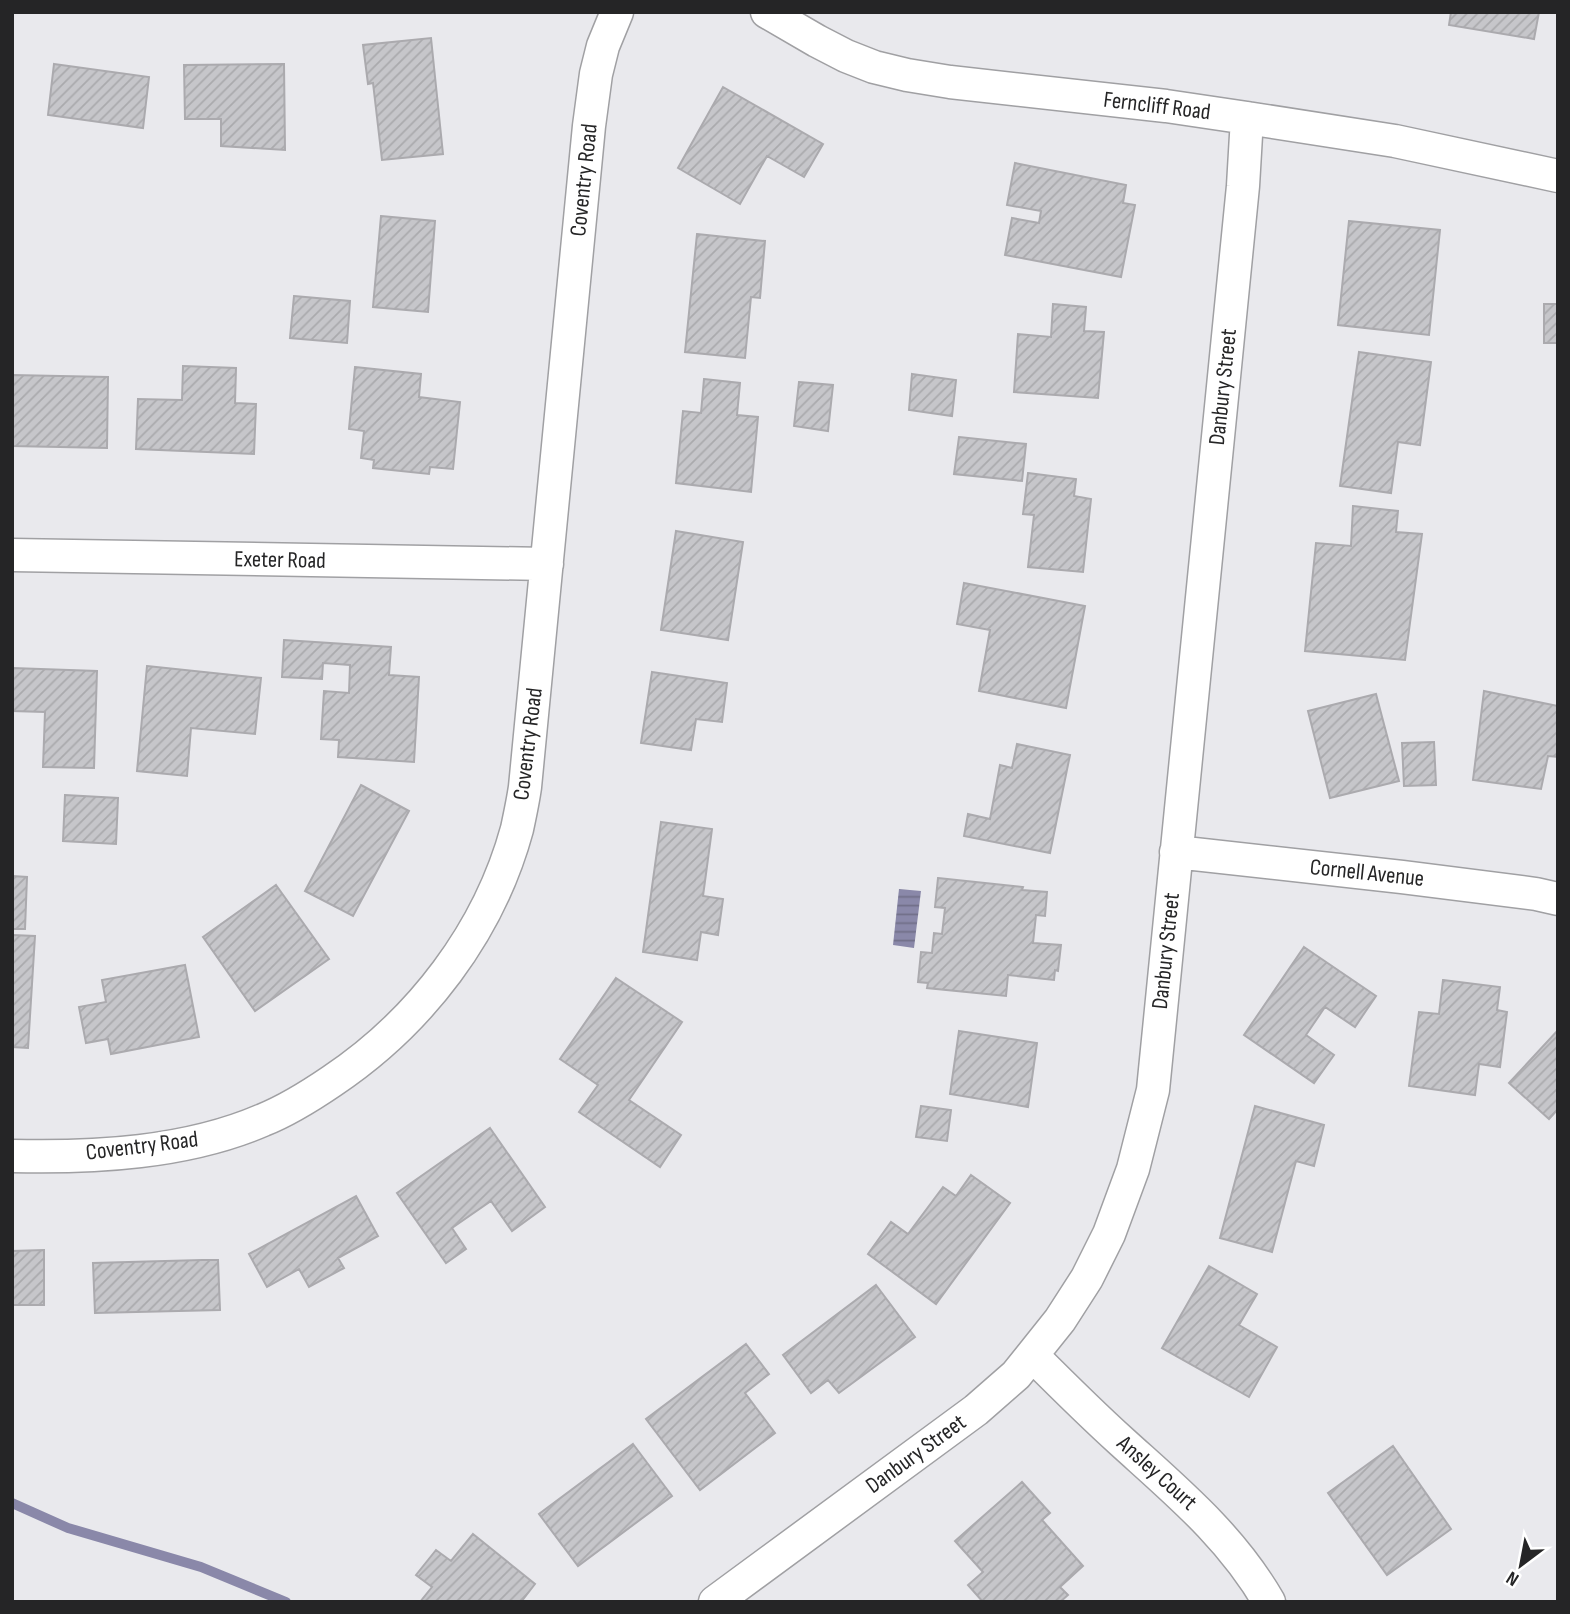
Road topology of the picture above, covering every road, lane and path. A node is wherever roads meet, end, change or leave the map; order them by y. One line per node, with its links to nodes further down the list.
1 (617, 12): 6 (street, Coventry Road)
2 (767, 12): 3 (street, Ferncliff Road)
3 (1247, 118): 4 (street, Ferncliff Road); 7 (street, Danbury Street)
4 (1558, 176)
5 (12, 555): 6 (street, Exeter Road)
6 (547, 564): 9 (street, Coventry Road)
7 (1176, 852): 8 (street, Cornell Avenue); 10 (street, Danbury Street)
8 (1558, 899)
9 (12, 1156)
10 (1032, 1355): 11 (street, Danbury Street); 12 (street, Ansley Court)
11 (715, 1602)
12 (1269, 1602)

